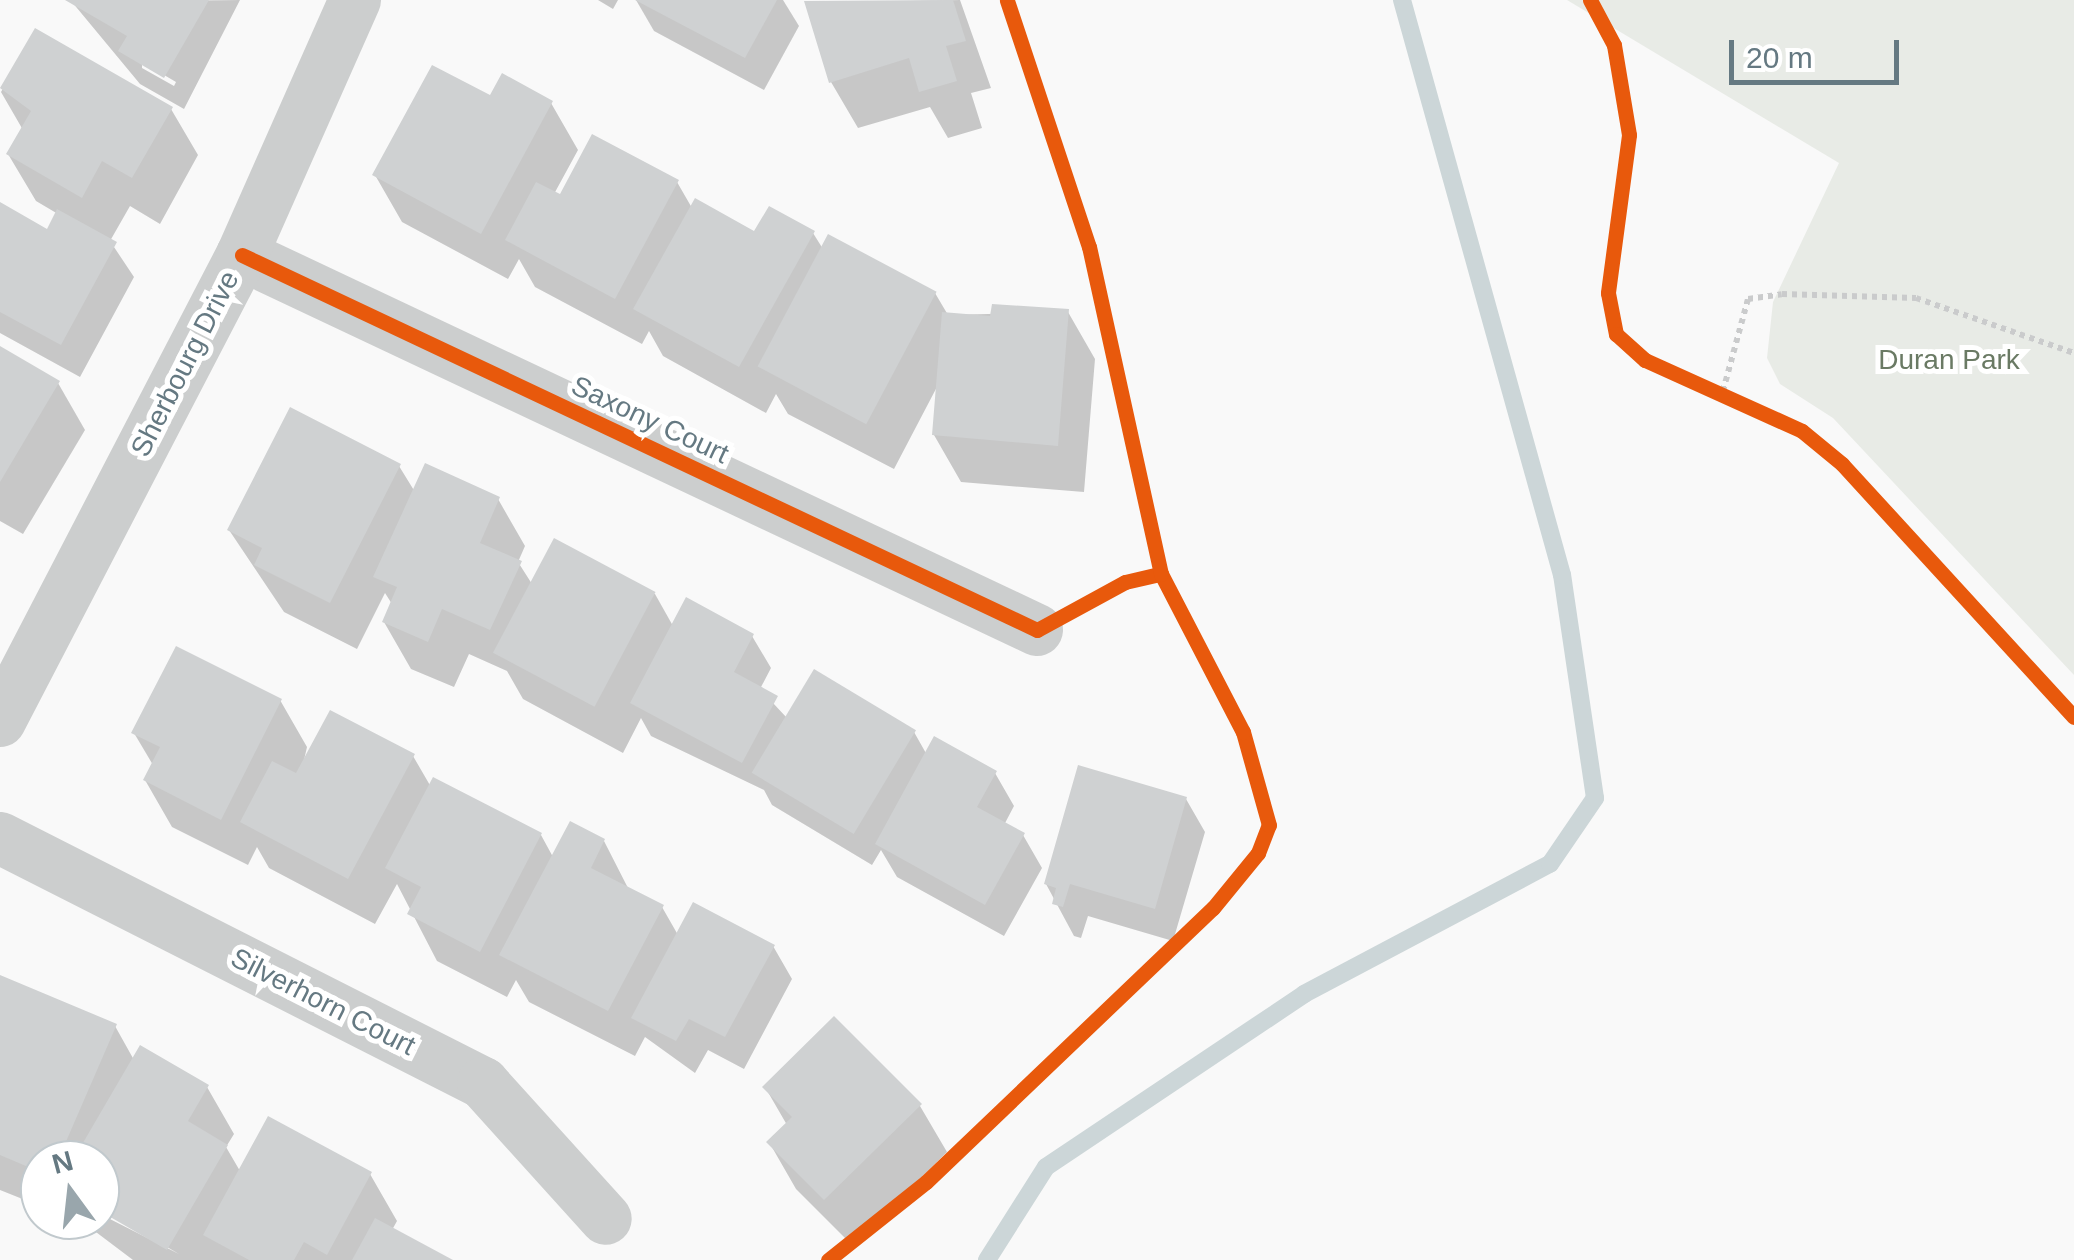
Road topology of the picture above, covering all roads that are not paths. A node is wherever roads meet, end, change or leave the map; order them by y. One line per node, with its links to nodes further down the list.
1 (355, 0): 2 (street, Sherbourg Drive)
2 (242, 254): 3 (street, Saxony Court); 4 (street, Sherbourg Drive)
3 (1037, 630)
4 (0, 721)
5 (0, 838): 6 (street, Silverhorn Court)
6 (606, 1219)

